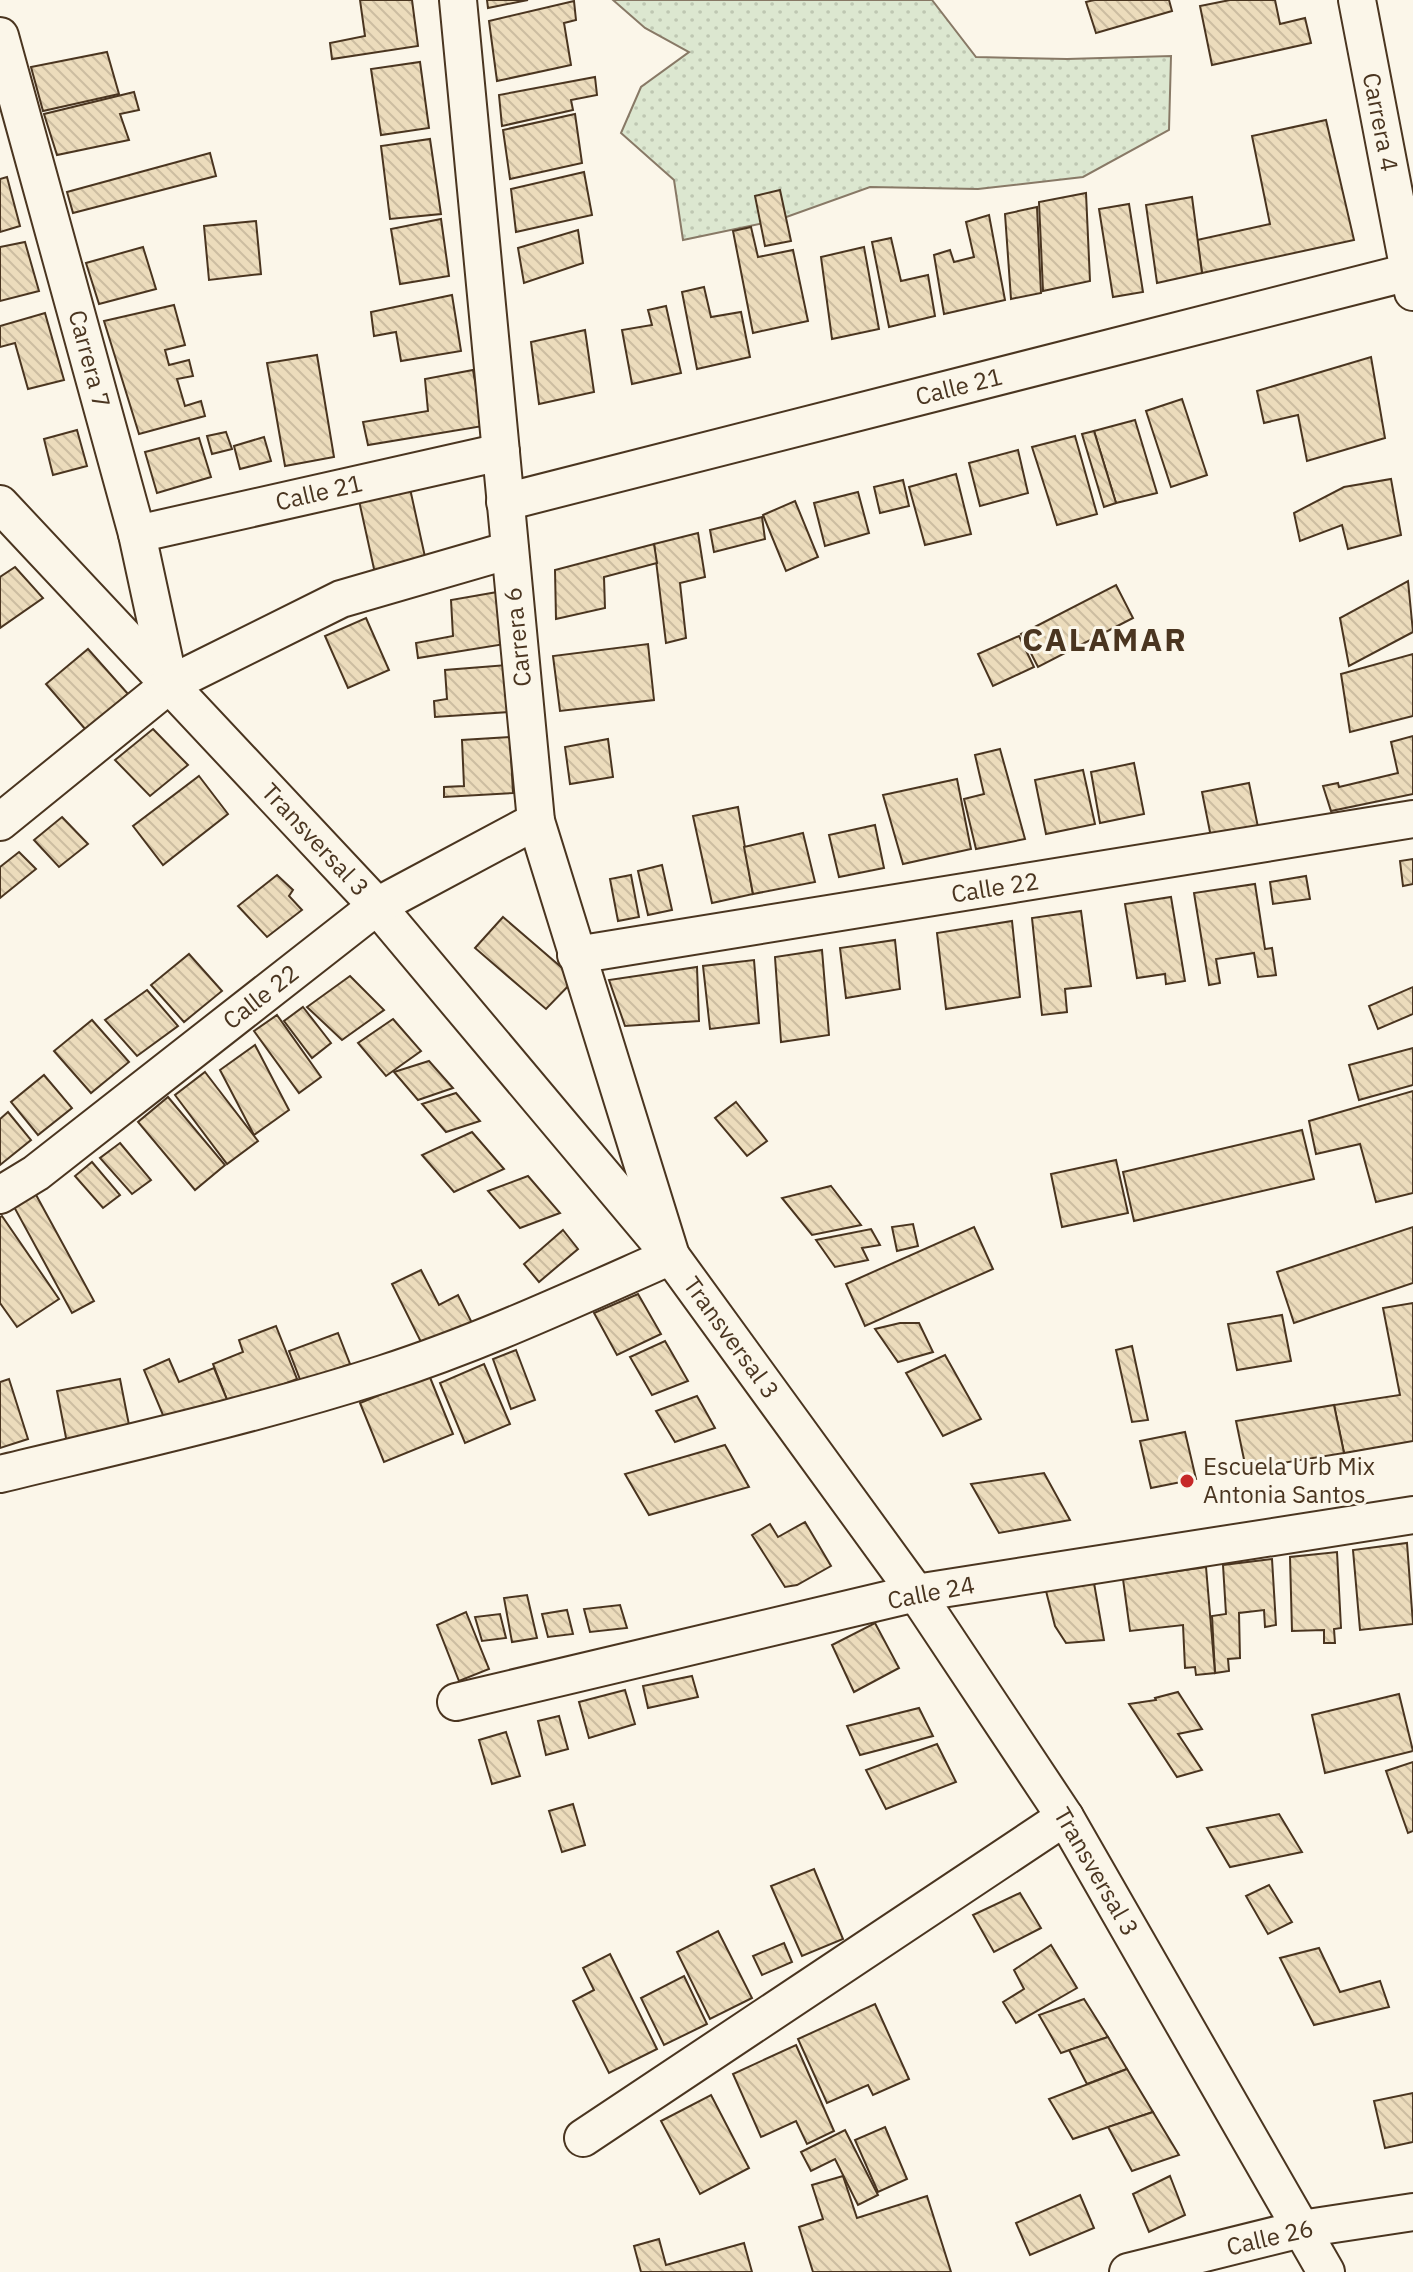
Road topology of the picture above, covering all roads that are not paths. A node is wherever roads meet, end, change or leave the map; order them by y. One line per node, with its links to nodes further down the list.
1 (458, 0): 5 (street, Carrera 6)
2 (1357, 0): 4 (street, Carrera 4)
3 (0, 36): 8 (street, Carrera 7)
4 (1412, 278): 6 (street, Calle 21)
5 (501, 452): 6 (street, Carrera 6); 8 (street, Calle 21)
6 (505, 502): 9 (street, Carrera 6)
7 (0, 504): 10 (street, Transversal 3)
8 (137, 534): 10 (street, Carrera 7)
9 (510, 550): 10 (street); 12 (street, Carrera 6)
10 (170, 684): 13 (street); 14 (street, Transversal 3)
11 (1413, 819): 15 (street, Calle 22)
12 (536, 821): 14 (street, Calle 22); 15 (street, Carrera 6)
13 (0, 822)
14 (377, 906): 16 (street, Calle 22); 17 (street, Transversal 3)
15 (576, 955): 17 (street, Carrera 6)
16 (0, 1195)
17 (671, 1256): 18 (street); 20 (street, Transversal 3)
18 (0, 1474)
19 (1413, 1515): 20 (street, Calle 24)
20 (916, 1593): 21 (street, Calle 24); 22 (street, Transversal 3)
21 (456, 1702)
22 (1065, 1817): 23 (street); 25 (street, Transversal 3)
23 (583, 2138)
24 (1413, 2212): 25 (street, Calle 26)
25 (1301, 2229): 26 (street, Calle 26); 27 (street, Transversal 3)
26 (1128, 2272)
27 (1326, 2272)

